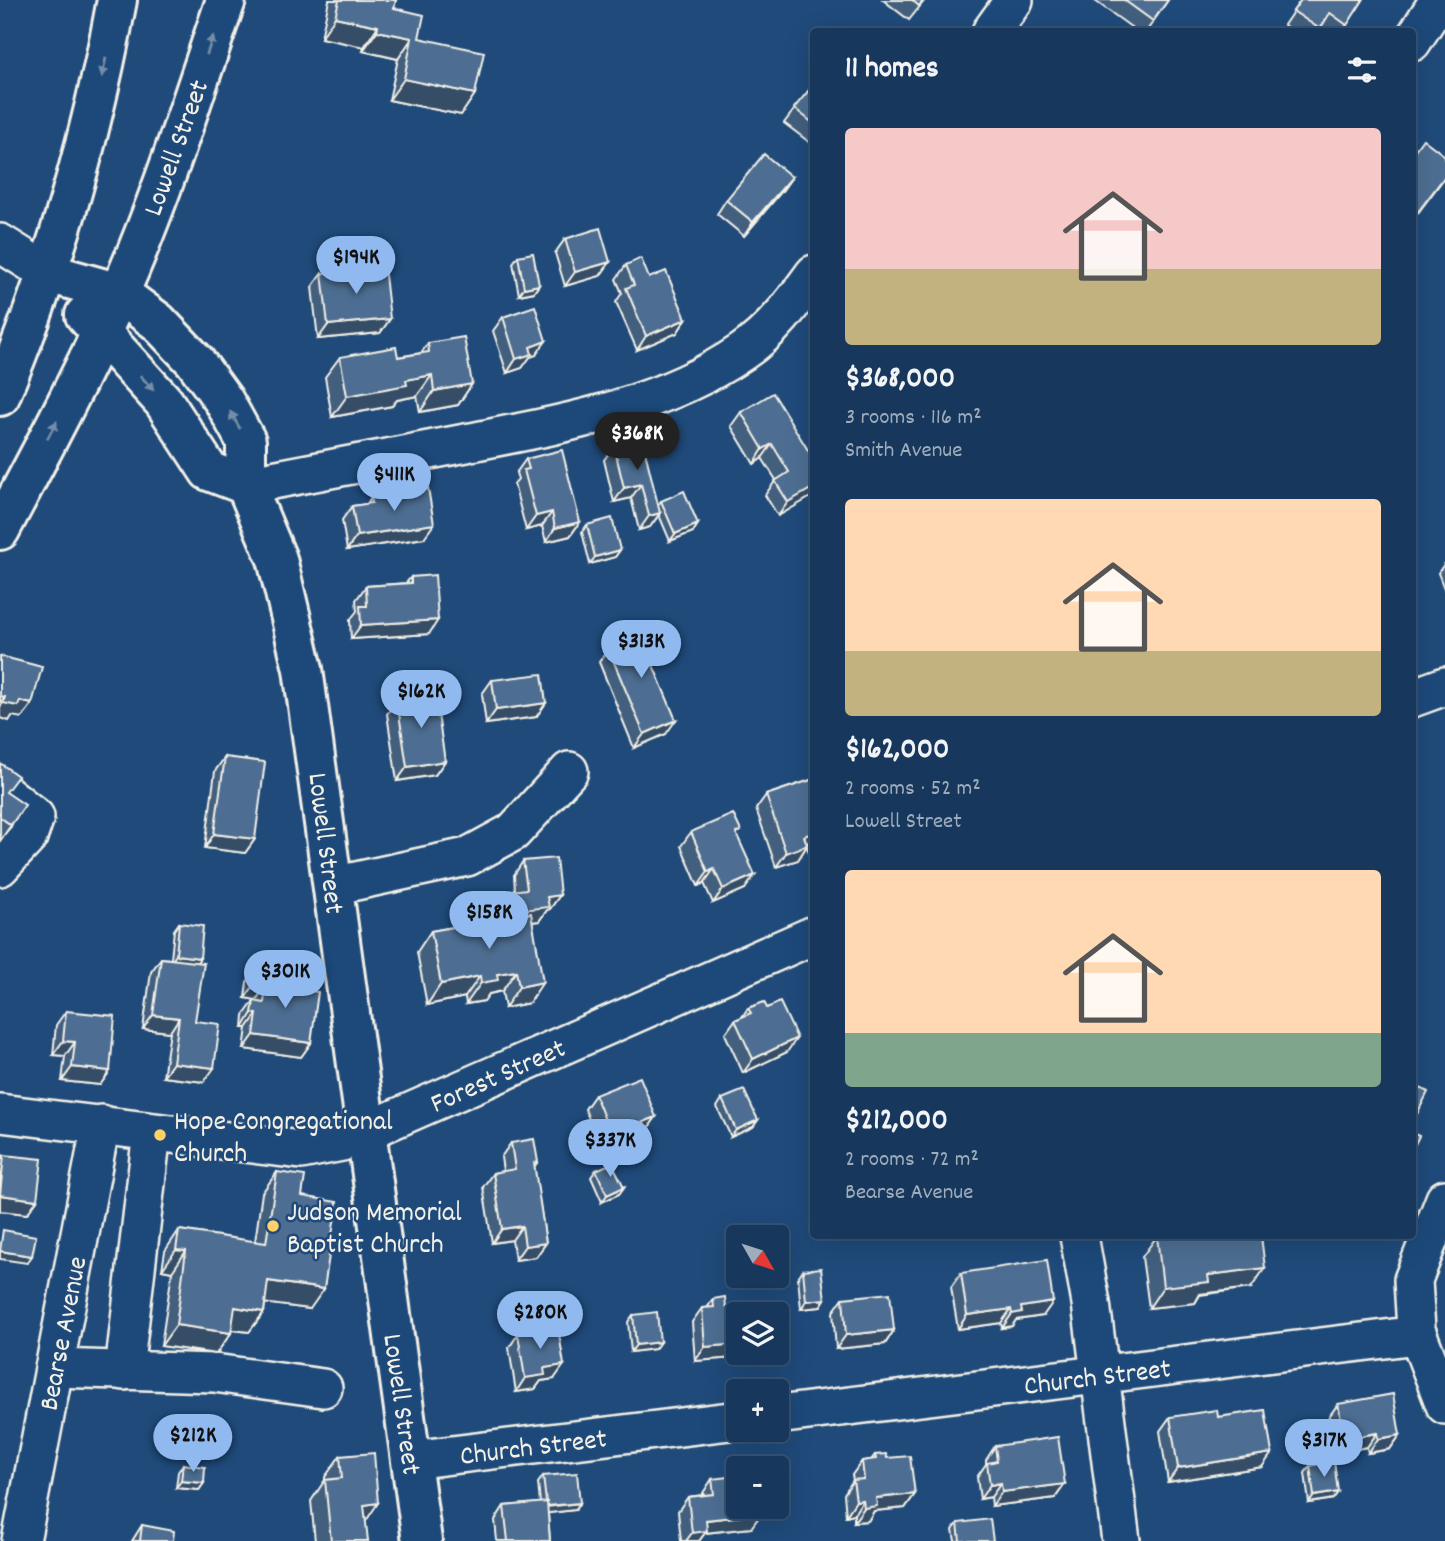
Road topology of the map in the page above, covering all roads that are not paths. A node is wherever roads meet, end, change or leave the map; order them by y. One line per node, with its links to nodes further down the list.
1 (117, 0): 8 (main road, one-way to 8)
2 (226, 0): 10 (main road, Lowell Street, one-way to 2)
3 (1014, 0): 5 (street)
4 (1439, 0): 6 (street)
5 (994, 28)
6 (1416, 36)
7 (0, 243): 8 (street)
8 (48, 273): 10 (main road, Lowell Street); 11 (main road); 12 (main road)
9 (810, 279): 13 (street)
10 (119, 293): 11 (main road, Lowell Street); 13 (main road, Lowell Street, one-way to 10)
11 (101, 333): 13 (main road, one-way to 13); 14 (main road, Lowell Street, one-way to 11)
12 (0, 396)
13 (246, 485): 20 (main road, Lowell Street)
14 (0, 530)
15 (1445, 686): 16 (street)
16 (1416, 697)
17 (569, 771): 20 (street)
18 (0, 789): 19 (street)
19 (0, 867)
20 (333, 886): 24 (main road, Lowell Street)
21 (810, 937): 24 (street, Forest Street)
22 (0, 1113): 23 (street, Forest Street)
23 (101, 1124): 25 (street, Forest Street); 29 (street, Bearse Avenue)
24 (368, 1130): 25 (street, Forest Street); 36 (main road, Lowell Street)
25 (152, 1132): 30 (street)
26 (1445, 1199): 28 (street)
27 (1079, 1239): 31 (street)
28 (1417, 1335): 31 (street, Church Street); 33 (street)
29 (54, 1368): 30 (street); 37 (street, Bearse Avenue)
30 (124, 1370): 32 (street)
31 (1100, 1375): 34 (street, Church Street); 39 (street)
32 (323, 1388)
33 (1445, 1405)
34 (789, 1414)
35 (726, 1421): 36 (street, Church Street)
36 (411, 1460): 38 (main road, Lowell Street)
37 (21, 1541)
38 (422, 1541)
39 (1121, 1541)

